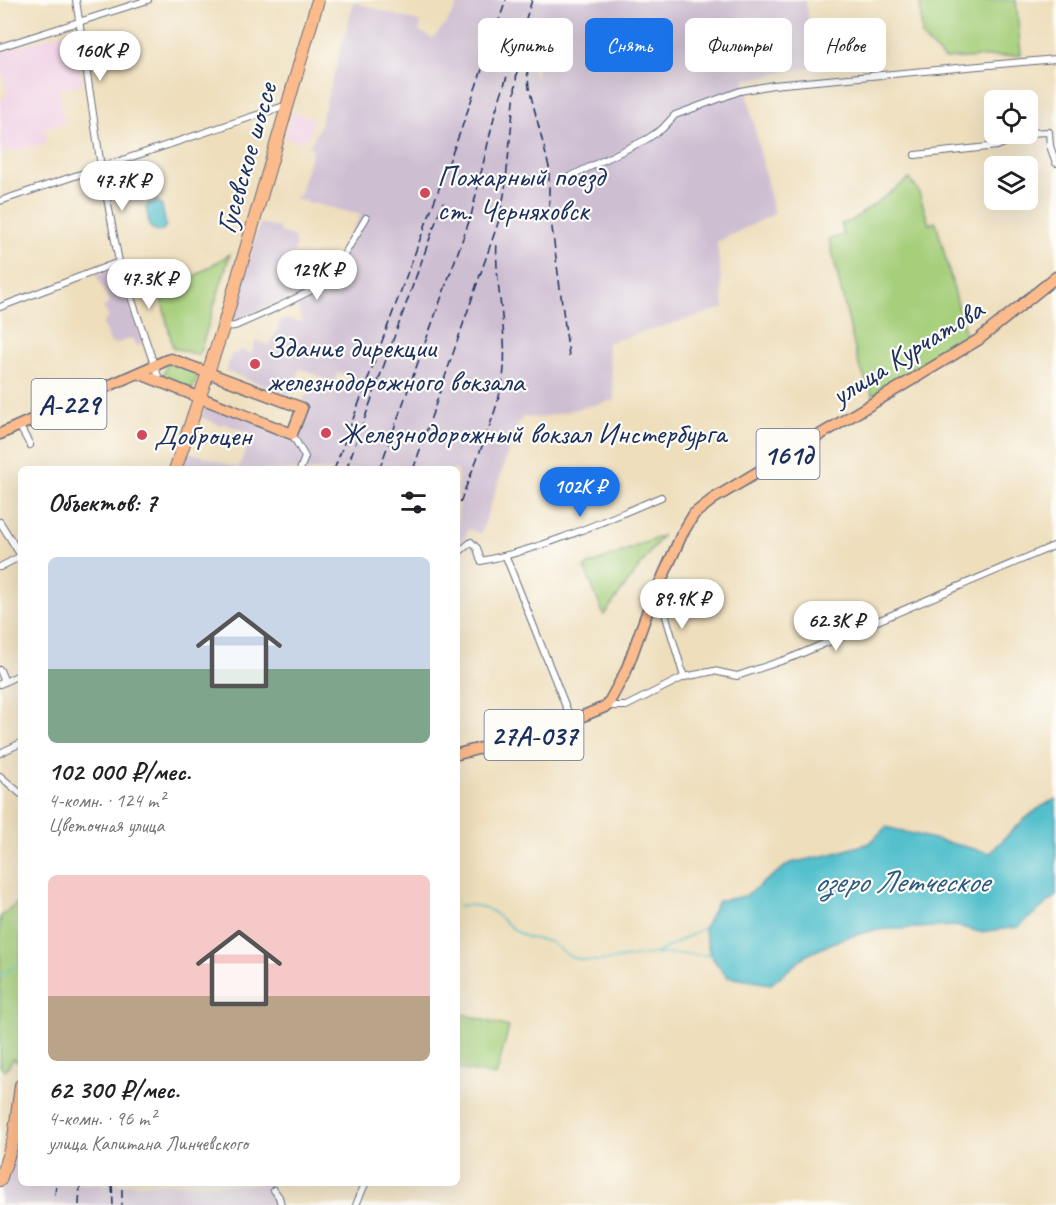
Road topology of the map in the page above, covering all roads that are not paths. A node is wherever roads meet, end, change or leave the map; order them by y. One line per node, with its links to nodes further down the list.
1 (76, 0): 4 (street)
2 (148, 0): 4 (street)
3 (318, 0): 7 (highway, Гусевское шоссе)
4 (79, 22): 5 (street); 12 (street)
5 (0, 47)
6 (1056, 58): 13 (street)
7 (288, 105): 12 (street); 21 (highway, Гусевское шоссе)
8 (1038, 133): 11 (street)
9 (1002, 144): 10 (street)
10 (915, 154)
11 (1056, 163)
12 (101, 167): 14 (street); 16 (street)
13 (561, 181)
14 (0, 201)
15 (366, 218): 21 (street)
16 (119, 262): 19 (street); 20 (street)
17 (1056, 277): 41 (main road, улица Курчатова / 161д)
18 (146, 280): 19 (street)
19 (127, 285): 22 (street)
20 (0, 307)
21 (223, 328): 23 (highway, Гусевское шоссе)
22 (155, 365): 23 (main road); 24 (main road); 25 (street)
23 (209, 372): 26 (highway, Гусевское шоссе); 29 (main road)
24 (138, 373): 25 (main road); 27 (main road, А-229)
25 (160, 382): 26 (main road)
26 (200, 399): 29 (main road); 31 (highway, Гусевское шоссе)
27 (19, 425): 28 (main road, А-229); 30 (street)
28 (0, 434)
29 (292, 434): 32 (street)
30 (30, 445)
31 (176, 466)
32 (301, 466)
33 (661, 497): 38 (street)
34 (0, 522): 36 (street)
35 (1056, 545): 44 (street)
36 (18, 551)
37 (460, 551): 38 (street)
38 (506, 557): 47 (street)
39 (18, 558): 40 (street)
40 (0, 567)
41 (658, 590): 44 (street); 46 (main road, улица Курчатова / 161д)
42 (0, 670): 45 (street)
43 (18, 676): 45 (street)
44 (684, 677): 46 (street)
45 (3, 683)
46 (607, 706): 47 (main road, 27А-037)
47 (572, 722): 50 (main road, 27А-037)
48 (18, 744): 49 (street)
49 (0, 753)
50 (460, 754)
51 (0, 776): 52 (street)
52 (18, 791)
53 (18, 1108): 54 (highway)
54 (0, 1180)
55 (363, 1186): 58 (street)
56 (274, 1190): 57 (street)
57 (281, 1205)
58 (356, 1205)

